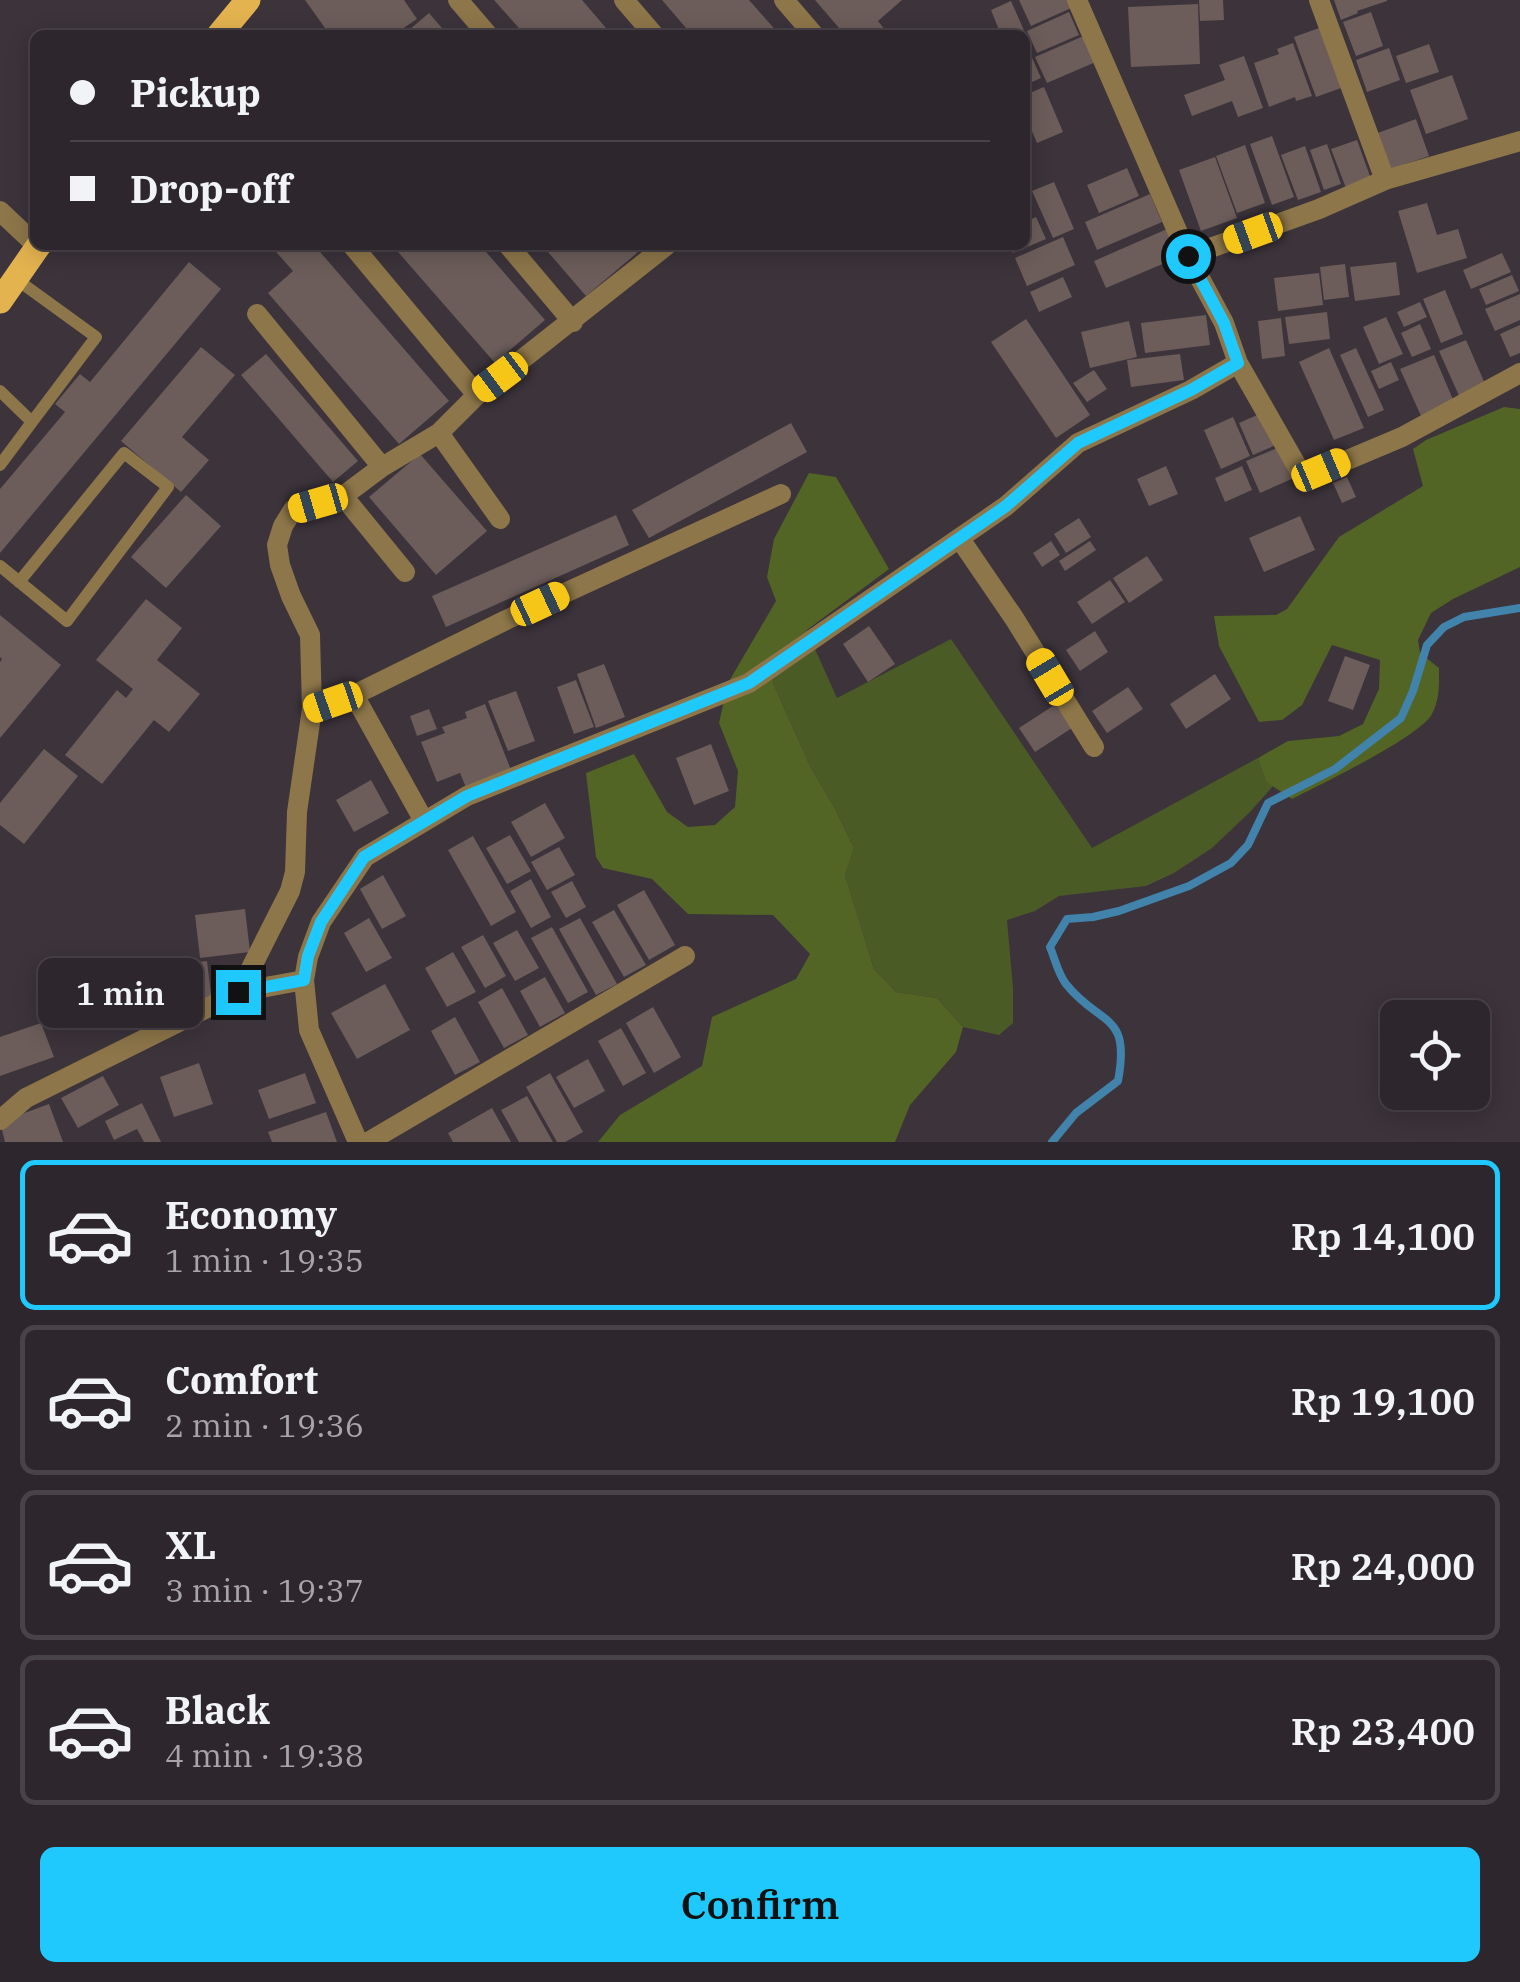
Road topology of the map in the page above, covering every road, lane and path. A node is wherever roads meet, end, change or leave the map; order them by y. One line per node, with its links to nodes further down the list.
1 (248, 0): 7 (main road)
2 (458, 0): 8 (street)
3 (624, 0): 9 (street)
4 (784, 0): 10 (street)
5 (1076, 0): 19 (street)
6 (1319, 0): 12 (street)
7 (222, 30)
8 (484, 30)
9 (650, 30)
10 (810, 30)
11 (1520, 141): 12 (street)
12 (1384, 180): 19 (street)
13 (0, 212): 14 (street)
14 (30, 239)
15 (34, 250): 20 (main road)
16 (356, 250): 27 (street)
17 (512, 250): 23 (street)
18 (661, 250): 23 (street)
19 (1188, 256): 24 (street)
20 (16, 279): 21 (main road); 28 (lane)
21 (0, 301)
22 (257, 314): 31 (street)
23 (572, 322): 27 (street)
24 (1238, 363): 25 (street); 35 (street)
25 (1520, 372)
26 (0, 390): 28 (lane)
27 (476, 395): 29 (street)
28 (32, 422): 30 (lane)
29 (438, 433): 31 (street); 34 (street)
30 (0, 465)
31 (382, 467): 33 (street)
32 (780, 494): 39 (street)
33 (344, 496): 37 (street); 40 (street)
34 (500, 519)
35 (960, 539): 41 (street); 42 (street)
36 (0, 566): 38 (lane)
37 (405, 572)
38 (19, 582): 38 (lane)
39 (354, 695): 40 (street); 42 (street)
40 (312, 709): 45 (street)
41 (1094, 748)
42 (424, 821): 44 (street)
43 (685, 956): 48 (street)
44 (304, 980): 45 (street); 47 (street)
45 (238, 992): 46 (street)
46 (0, 1120)
47 (358, 1142)
48 (368, 1142)

